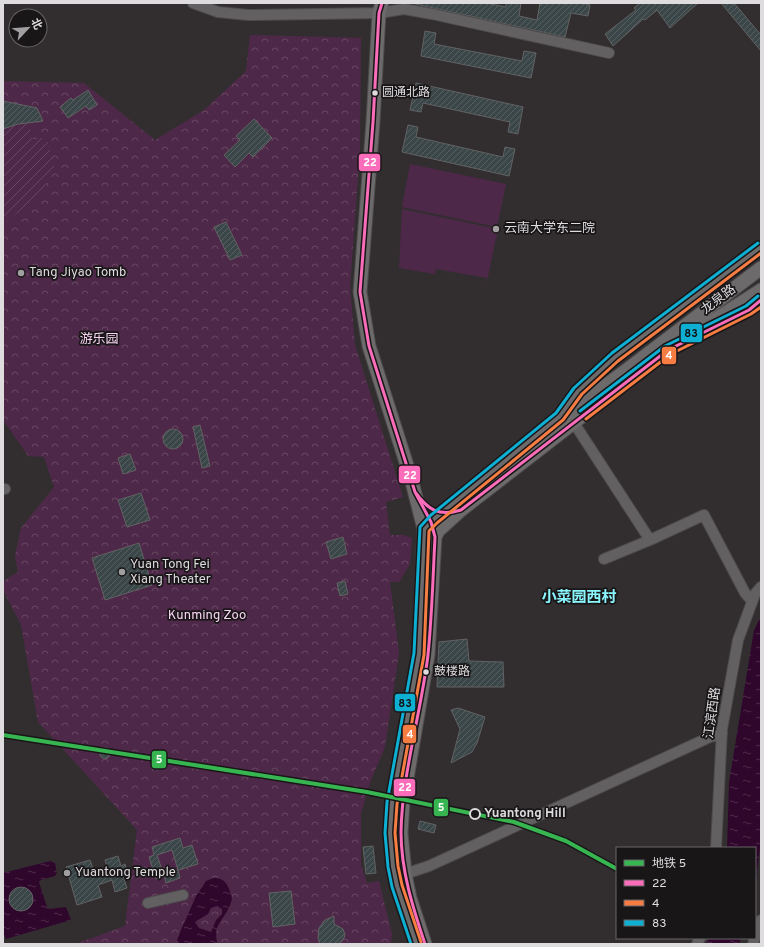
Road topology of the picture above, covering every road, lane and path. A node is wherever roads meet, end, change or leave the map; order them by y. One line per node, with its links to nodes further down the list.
1 (193, 3): 2 (street)
2 (380, 8): 3 (street); 14 (main road)
3 (609, 53)
4 (761, 247): 12 (main road)
5 (761, 260): 12 (main road)
6 (761, 268): 12 (main road, 龙泉路)
7 (761, 277): 10 (main road, 龙泉路)
8 (761, 290): 10 (main road)
9 (761, 300): 11 (main road)
10 (715, 316): 11 (main road)
11 (668, 350): 13 (main road)
12 (560, 416): 16 (main road)
13 (574, 423): 15 (main road); 18 (street)
14 (415, 492): 16 (main road); 17 (main road)
15 (461, 510): 16 (main road); 17 (main road)
16 (441, 513): 17 (main road)
17 (432, 530): 24 (main road); 29 (main road)
18 (650, 540): 19 (street); 21 (street)
19 (604, 559)
20 (761, 587): 21 (street, 江滨西路)
21 (752, 601): 22 (street, 江滨西路)
22 (722, 734): 23 (street, 江滨西路); 24 (street)
23 (716, 847)
24 (405, 874): 30 (main road)
25 (183, 895): 26 (street)
26 (148, 903)
27 (761, 920): 28 (street)
28 (756, 935)
29 (416, 944)
30 (425, 944)

